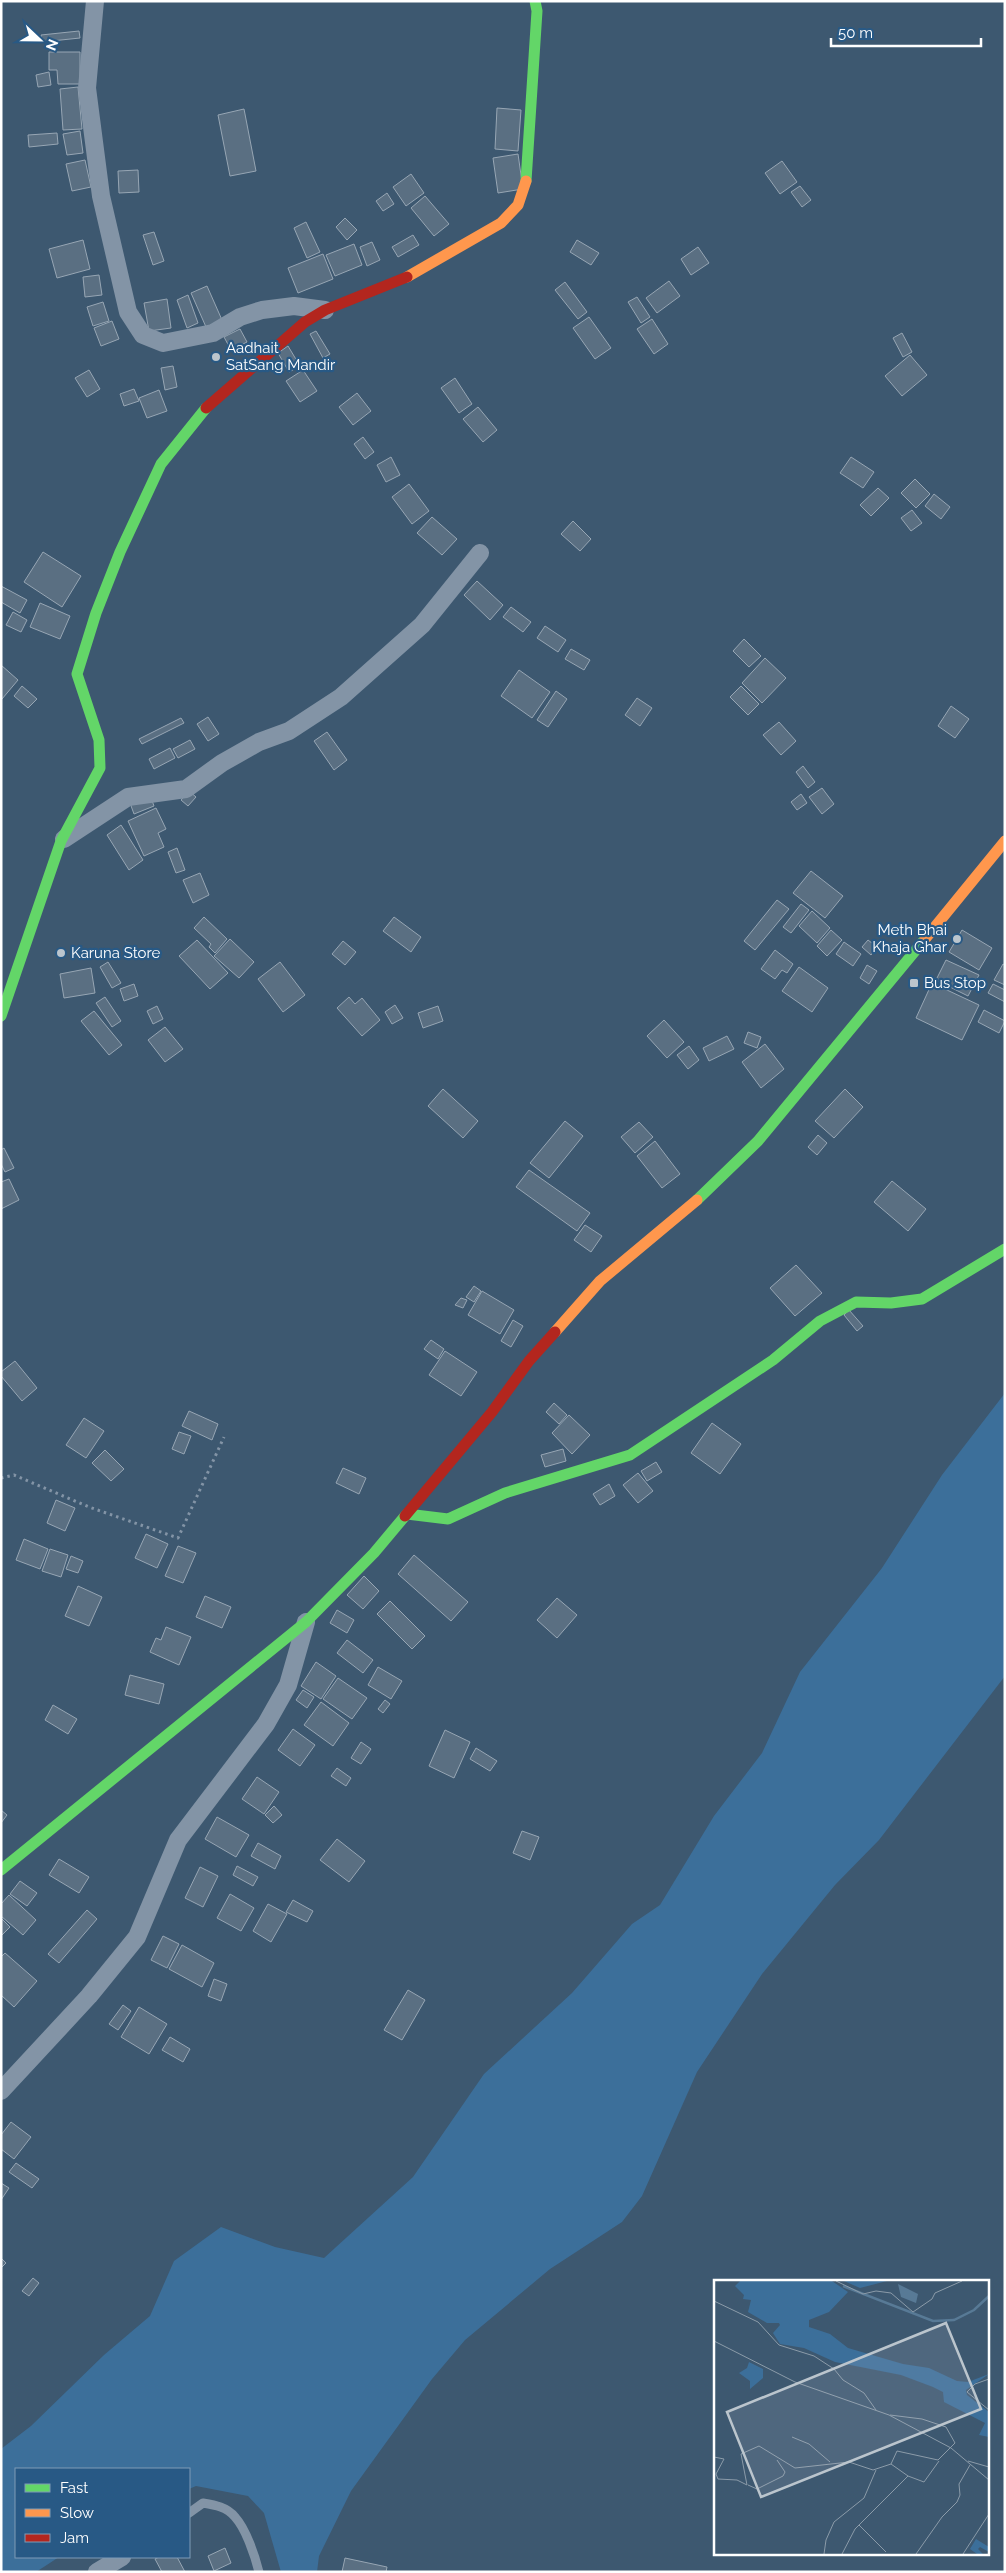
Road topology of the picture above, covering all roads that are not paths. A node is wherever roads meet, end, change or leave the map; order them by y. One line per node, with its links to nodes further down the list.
1 (95, 1): 3 (street)
2 (535, 1): 3 (street)
3 (325, 310): 5 (street)
4 (480, 553): 5 (street)
5 (62, 841): 7 (street)
6 (1005, 841): 9 (street)
7 (1, 1016)
8 (1005, 1249): 9 (street)
9 (407, 1514): 10 (street)
10 (306, 1622): 11 (street); 12 (street)
11 (1, 1870)
12 (1, 2091)
13 (190, 2512): 16 (lane)
14 (120, 2558): 15 (street)
15 (97, 2572)
16 (259, 2572)

